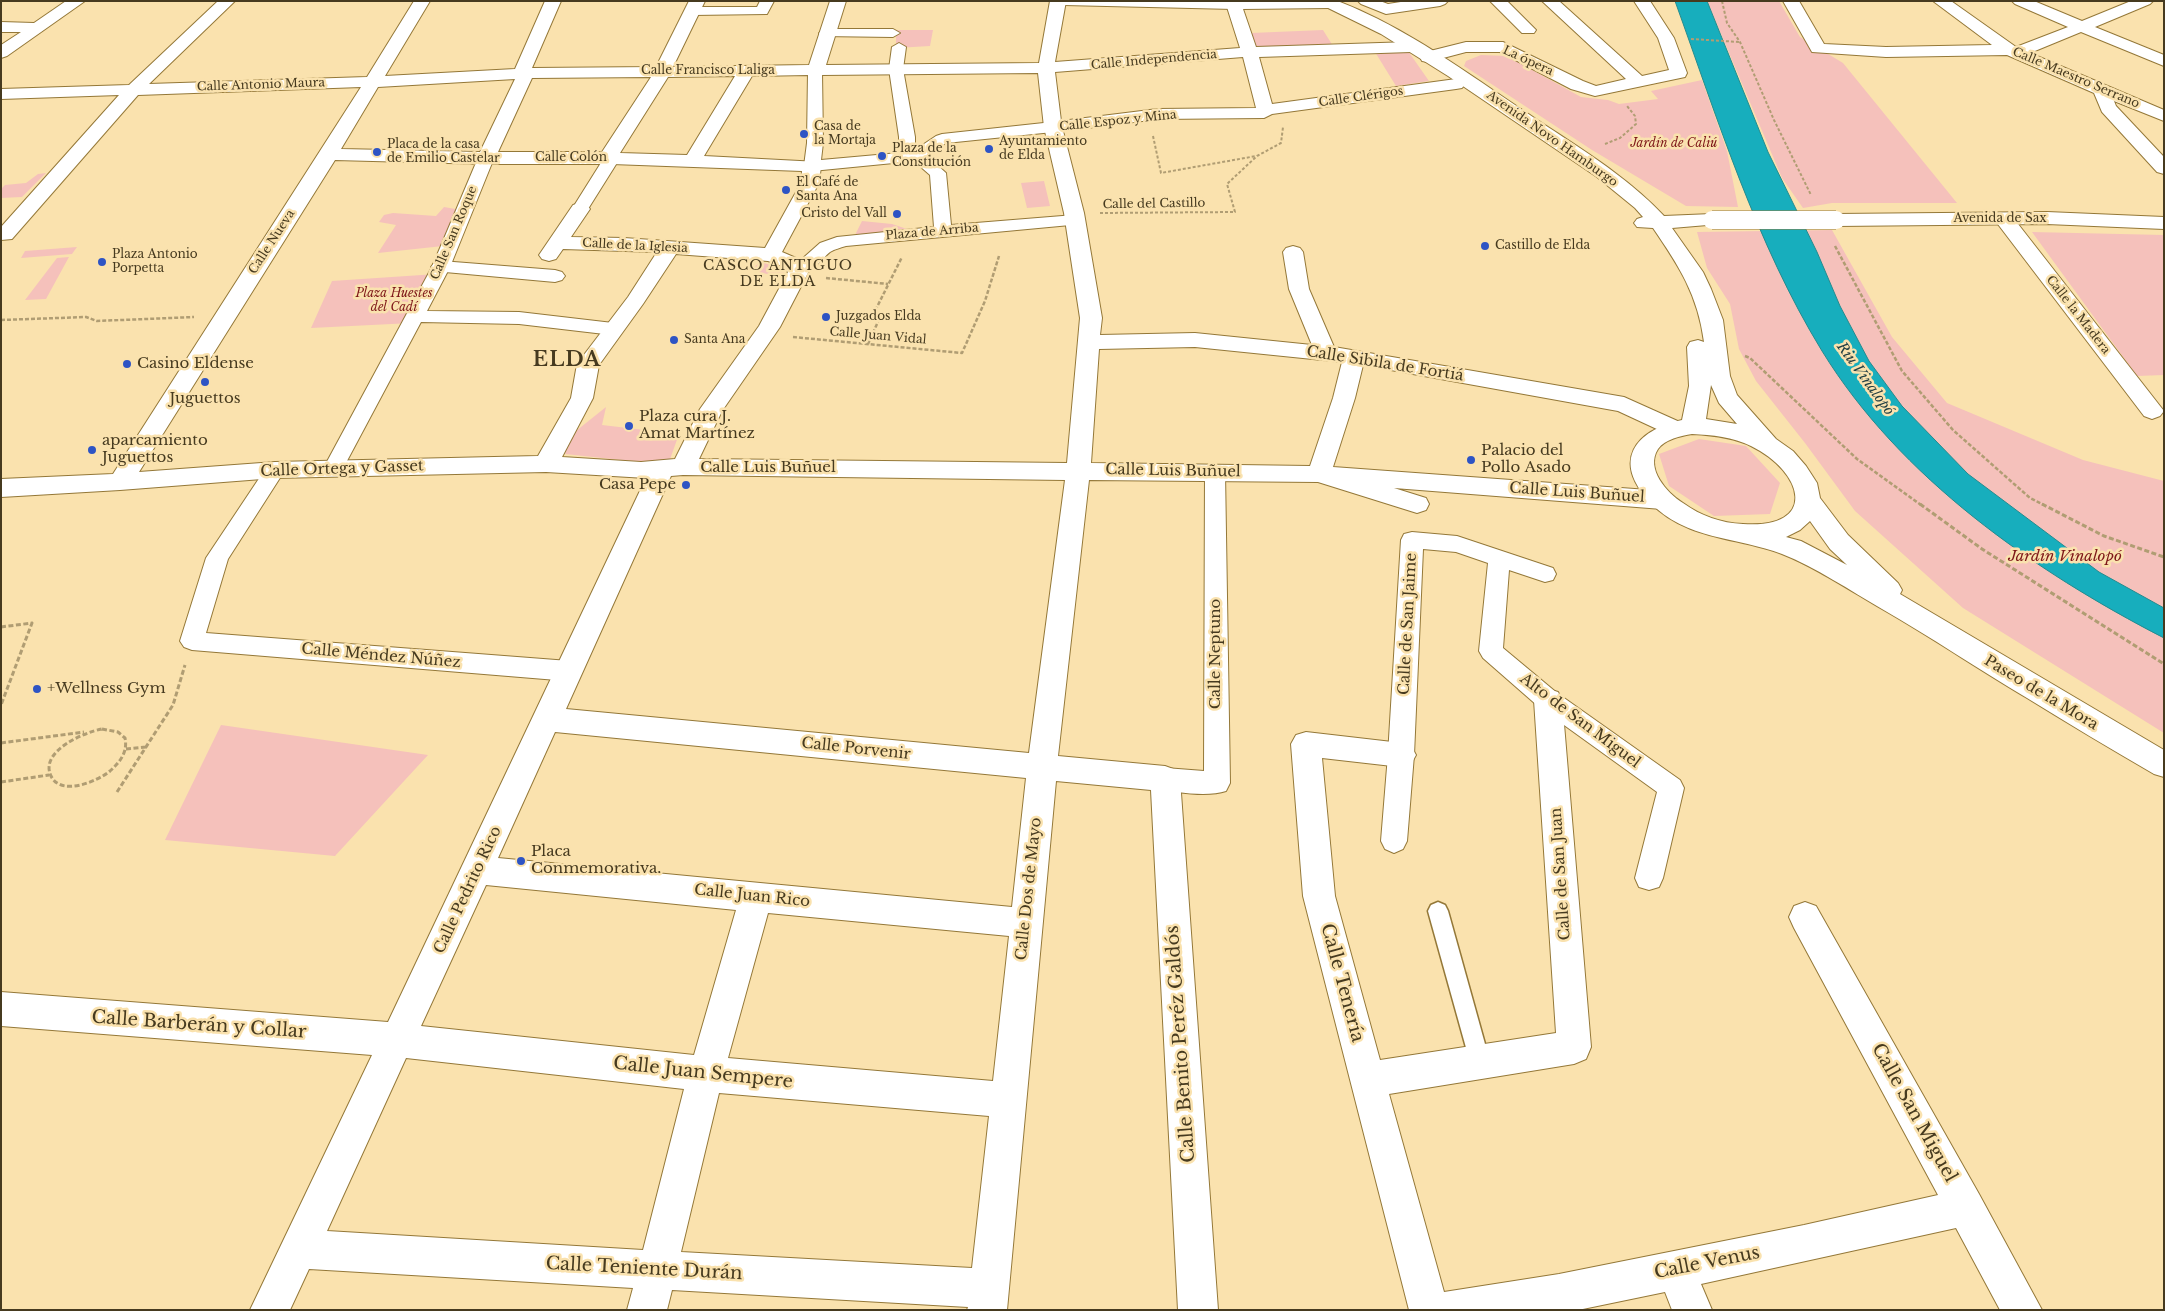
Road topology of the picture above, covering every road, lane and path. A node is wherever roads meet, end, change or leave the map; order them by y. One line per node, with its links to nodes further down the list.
1 (77, 1): 24 (street)
2 (228, 1): 44 (street)
3 (422, 1): 42 (street, Calle Nueva)
4 (553, 1): 40 (street, Calle San Roque)
5 (767, 1): 21 (street)
6 (838, 1): 26 (street)
7 (1058, 1): 35 (street, Calle Dos de Mayo)
8 (1064, 1): 19 (street)
9 (1366, 1): 10 (street)
10 (1440, 1)
11 (1498, 1): 25 (street)
12 (1550, 1): 41 (street)
13 (1642, 1): 41 (street)
14 (1722, 1): 28 (path)
15 (1792, 1): 31 (street)
16 (1941, 1): 31 (street, Calle Maestro Serrano)
17 (2020, 1): 22 (street)
18 (1327, 2): 19 (street); 29 (street, Avenida Novo Hamburgo)
19 (1231, 3): 30 (street)
20 (2145, 3): 22 (street)
21 (695, 6): 38 (street)
22 (2081, 26): 31 (street); 34 (street)
23 (1, 27): 24 (street)
24 (38, 28): 32 (street)
25 (1528, 30)
26 (826, 33): 36 (street); 39 (street)
27 (1683, 39): 28 (path)
28 (1740, 42): 61 (path)
29 (1411, 47): 30 (street, Calle Independencia); 33 (street, Avenida Novo Hamburgo)
30 (1250, 52): 35 (street, Calle Independencia); 48 (street)
31 (2012, 52): 45 (street, Calle Maestro Serrano)
32 (1, 53)
33 (1428, 57): 41 (street, La ópera); 43 (street, Avenida Novo Hamburgo); 65 (street, Avenida Novo Hamburgo)
34 (2164, 60)
35 (1046, 68): 36 (street, Calle Independencia); 51 (street, Calle Dos de Mayo)
36 (896, 69): 39 (street, Calle Francisco Laliga); 54 (street)
37 (747, 70): 38 (street, Calle Francisco Laliga); 39 (street, Calle Francisco Laliga); 58 (street)
38 (662, 72): 40 (street, Calle Francisco Laliga); 57 (street)
39 (815, 72): 59 (street)
40 (523, 74): 42 (street, Calle Antonio Maura); 56 (street, Calle San Roque)
41 (1638, 81)
42 (372, 82): 44 (street, Calle Antonio Maura); 53 (street, Calle Nueva)
43 (1456, 84): 48 (street, Calle Clérigos); 65 (street, Avenida Novo Hamburgo)
44 (134, 89): 46 (street, Calle Antonio Maura); 69 (street)
45 (2102, 90): 50 (street, Calle Maestro Serrano); 60 (street)
46 (1, 94)
47 (1625, 104): 52 (path)
48 (1265, 111): 49 (street, Calle Espoz y Mina); 55 (path)
49 (1148, 115): 51 (street, Calle Espoz y Mina); 55 (path)
50 (2164, 116)
51 (1053, 127): 54 (street, Calle Espoz y Mina); 63 (street, Calle Dos de Mayo)
52 (1599, 147)
53 (329, 154): 56 (street, Calle Colón); 80 (street, Calle Nueva)
54 (912, 156): 59 (street); 68 (street)
55 (1257, 156): 63 (path, Calle del Castillo)
56 (486, 158): 57 (street, Calle Colón); 76 (street, Calle San Roque)
57 (610, 158): 58 (street, Calle Colón); 62 (street)
58 (693, 160): 59 (street, Calle Colón)
59 (812, 166): 74 (street)
60 (2164, 168)
61 (1815, 203)
62 (580, 209): 70 (street)
63 (1074, 217): 68 (street, Plaza de Arriba); 85 (street, Calle Dos de Mayo)
64 (2004, 219): 66 (street, Avenida de Sax); 67 (street, Avenida de Sax); 90 (street, Calle la Madera)
65 (1649, 223): 67 (street, Avenida de Sax, bridge); 87 (street, Avenida Novo Hamburgo); 91 (street, Avenida Novo Hamburgo)
66 (2164, 223)
67 (1834, 229): 106 (path)
68 (943, 232): 77 (street, Plaza de Arriba)
69 (5, 235)
70 (557, 243): 71 (street, Calle de la Iglesia); 76 (street)
71 (670, 248): 74 (street, Calle de la Iglesia); 83 (street)
72 (905, 252): 79 (path)
73 (1293, 252): 88 (street)
74 (771, 255): 77 (street, Calle de la Iglesia)
75 (999, 256): 86 (path, Calle Juan Vidal)
76 (441, 268): 81 (street, Calle San Roque)
77 (799, 271): 94 (street, Calle Pedrito Rico)
78 (826, 278): 79 (path)
79 (888, 284): 86 (path)
80 (225, 316): 82 (path); 100 (street, Calle Nueva)
81 (415, 316): 83 (street); 95 (street, Calle San Roque)
82 (1, 320)
83 (613, 329): 93 (street)
84 (793, 337): 86 (path, Calle Juan Vidal)
85 (1089, 342): 88 (street, Calle Sibila de Fortiá); 97 (street, Calle Dos de Mayo)
86 (868, 344)
87 (1715, 349): 92 (street, Avenida Novo Hamburgo); 112 (path)
88 (1326, 353): 89 (street, Calle Sibila de Fortiá)
89 (1354, 356): 91 (street, Calle Sibila de Fortiá); 99 (street)
90 (2152, 411)
91 (1683, 428): 92 (street); 102 (street)
92 (1767, 444): 103 (street)
93 (546, 464): 94 (street, Calle Ortega y Gasset); 95 (street, Calle Ortega y Gasset)
94 (672, 468): 97 (street, Calle Luis Buñuel); 113 (street, Calle Pedrito Rico)
95 (334, 469): 96 (street, Calle Ortega y Gasset)
96 (275, 470): 100 (street, Calle Ortega y Gasset); 111 (street)
97 (1078, 470): 98 (street, Calle Luis Buñuel); 123 (street, Calle Dos de Mayo)
98 (1215, 472): 99 (street, Calle Luis Buñuel); 125 (street, Calle Neptuno)
99 (1319, 474): 102 (street, Calle Luis Buñuel); 104 (street)
100 (120, 482): 101 (street, Calle Ortega y Gasset)
101 (1, 488)
102 (1662, 500): 105 (street)
103 (1808, 500): 105 (street); 109 (street)
104 (1417, 504)
105 (1750, 535): 109 (street)
106 (2164, 557)
107 (1499, 559): 108 (street, Calle de San Jaime); 114 (street, Alto de San Miguel); 121 (street, Calle de San Jaime)
108 (1545, 574)
109 (1920, 618): 122 (street, Paseo de la Mora)
110 (1, 627): 115 (path)
111 (192, 641): 113 (street, Calle Méndez Núñez); 119 (path)
112 (2164, 664)
113 (569, 671): 116 (street, Calle Pedrito Rico)
114 (1548, 700): 130 (street, Alto de San Miguel); 137 (street, Calle de San Juan)
115 (1, 705)
116 (547, 719): 123 (street, Calle Porvenir); 129 (street, Calle Pedrito Rico)
117 (90, 731): 118 (path); 120 (path); 124 (path)
118 (1, 743)
119 (146, 747): 120 (path); 127 (path)
120 (126, 749): 124 (path)
121 (1401, 755): 128 (street); 139 (street, Calle Tenería)
122 (2164, 765)
123 (1042, 768): 125 (street, Calle Porvenir); 134 (street, Calle Dos de Mayo)
124 (49, 775): 126 (path)
125 (1165, 779): 148 (street, Calle Benito Peréz Galdós)
126 (1, 782)
127 (117, 792)
128 (1394, 841)
129 (477, 870): 131 (street, Calle Juan Rico); 136 (street, Calle Pedrito Rico)
130 (1649, 878)
131 (756, 897): 134 (street, Calle Juan Rico); 138 (street)
132 (1438, 911): 137 (lane)
133 (1805, 917): 141 (street, Calle San Miguel)
134 (1026, 923): 140 (street, Calle Dos de Mayo)
135 (1, 1009): 136 (street, Calle Barberán y Collar)
136 (397, 1040): 138 (street, Calle Juan Sempere); 142 (street, Calle Pedrito Rico)
137 (1480, 1062): 139 (street)
138 (706, 1074): 140 (street, Calle Juan Sempere); 144 (street)
139 (1368, 1080): 149 (street, Calle Tenería)
140 (1008, 1100): 145 (street, Calle Dos de Mayo)
141 (1966, 1207): 143 (street, Calle Venus); 152 (street, Calle San Miguel)
142 (299, 1249): 144 (street, Calle Teniente Durán); 146 (street, Calle Pedrito Rico)
143 (1675, 1269): 150 (street, Calle Venus); 151 (street)
144 (658, 1270): 145 (street, Calle Teniente Durán); 147 (street)
145 (988, 1299)
146 (270, 1310)
147 (647, 1310)
148 (1198, 1310)
149 (1429, 1310)
150 (1447, 1310)
151 (1692, 1310)
152 (2022, 1310)

